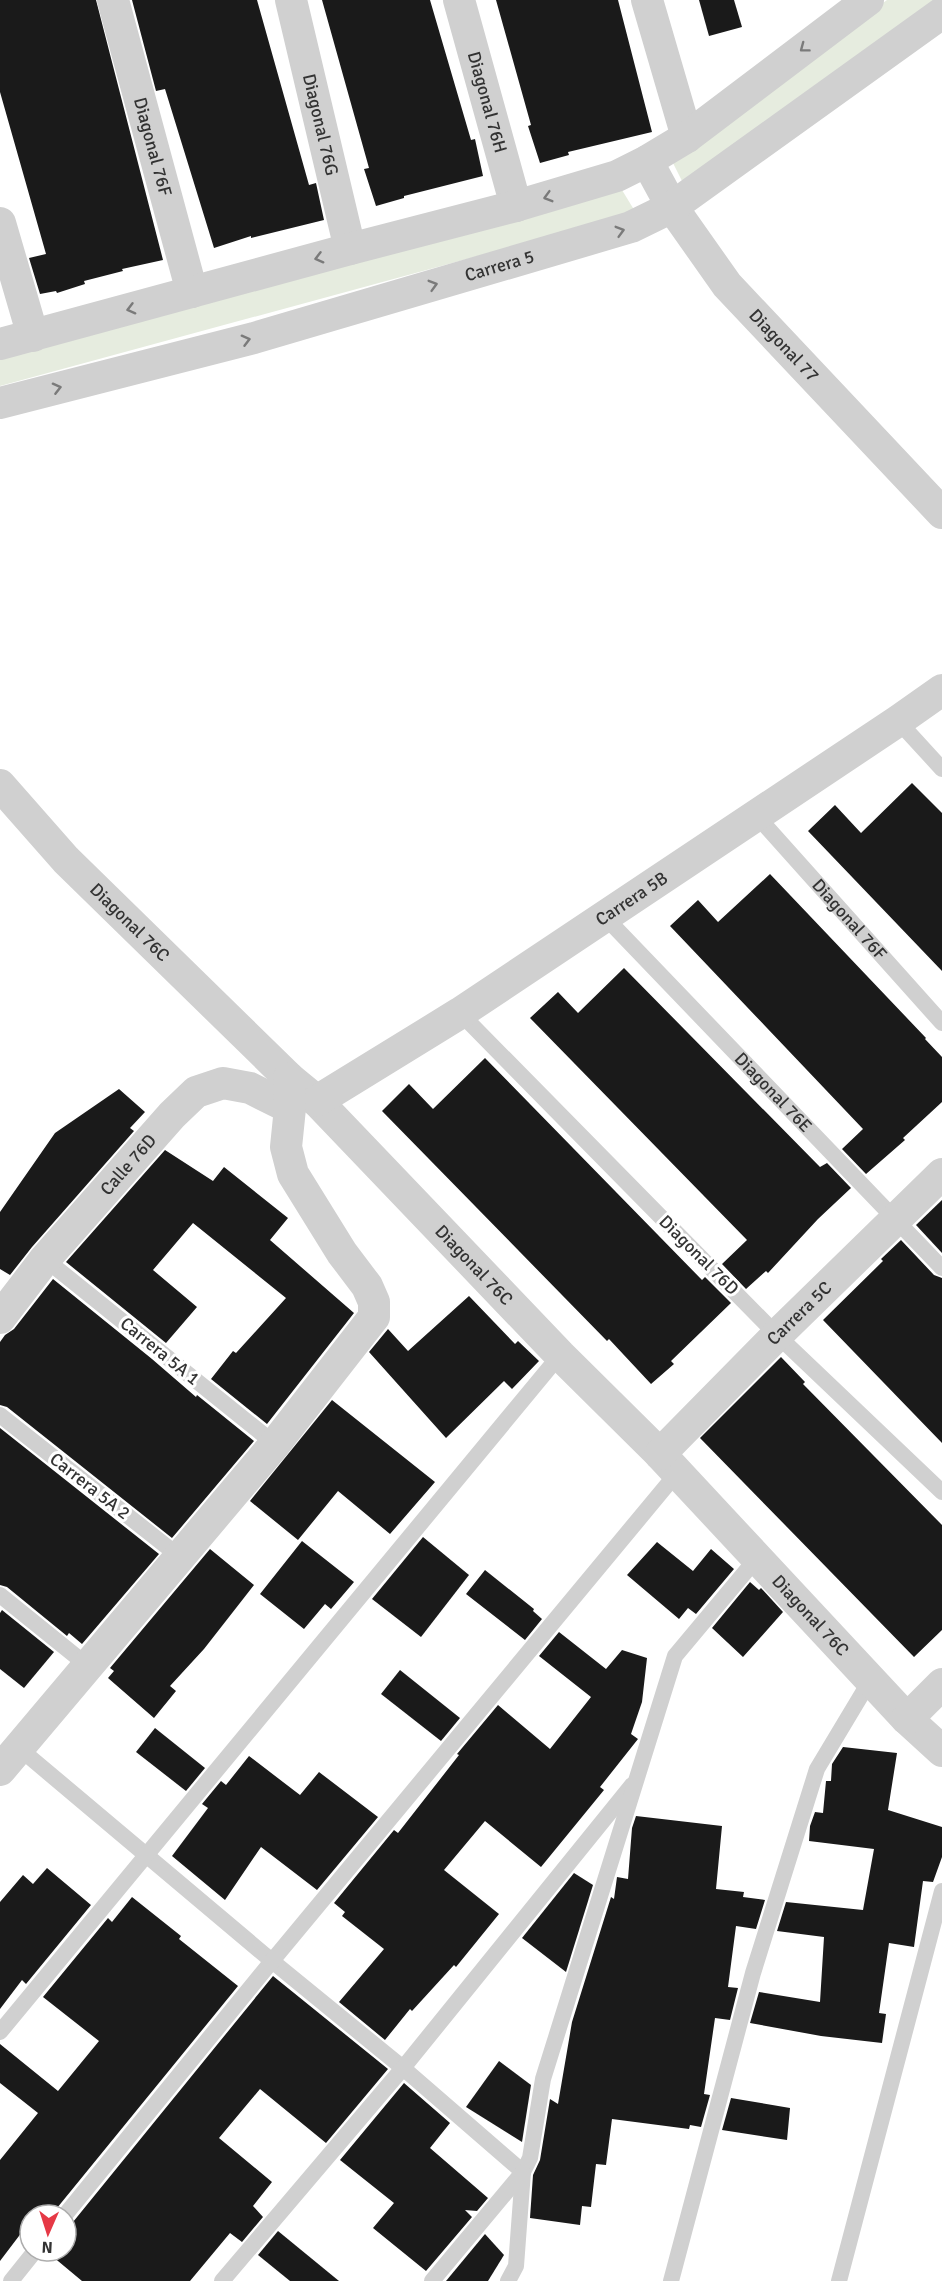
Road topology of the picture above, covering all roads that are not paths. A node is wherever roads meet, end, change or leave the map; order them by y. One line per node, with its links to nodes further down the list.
1 (113, 0): 13 (street, Diagonal 76F)
2 (291, 0): 12 (street, Diagonal 76G)
3 (459, 0): 9 (street, Diagonal 76H)
4 (647, 0): 7 (street)
5 (850, 6): 7 (street, one-way to 7)
6 (942, 12): 10 (street, Carrera 5)
7 (687, 137): 8 (street)
8 (647, 161): 9 (street, one-way to 9); 10 (street, Diagonal 77)
9 (516, 206): 12 (street)
10 (672, 207): 16 (street, Carrera 5, one-way to 10); 17 (street, Diagonal 77)
11 (0, 223): 14 (street)
12 (350, 249): 13 (street, one-way to 13)
13 (192, 292): 14 (street, one-way to 14)
14 (33, 336): 15 (street)
15 (0, 344)
16 (0, 403)
17 (942, 513)
18 (942, 690): 19 (street, Carrera 5B)
19 (898, 721): 20 (lane); 22 (street, Carrera 5B)
20 (942, 769)
21 (0, 785): 26 (street, Diagonal 76C)
22 (756, 815): 23 (street, Carrera 5B); 25 (lane, Diagonal 76F)
23 (605, 917): 24 (street, Carrera 5B); 28 (lane, Diagonal 76E)
24 (460, 1013): 26 (street, Carrera 5B); 32 (lane, Diagonal 76D)
25 (942, 1023)
26 (299, 1095): 29 (street, Calle 76D); 35 (street); 36 (street, Diagonal 76C)
27 (942, 1174): 28 (street, Carrera 5C)
28 (895, 1220): 30 (lane, Diagonal 76E); 32 (street, Carrera 5C)
29 (45, 1259): 31 (street, Calle 76D); 35 (lane, Carrera 5A 1)
30 (942, 1268)
31 (0, 1318)
32 (777, 1335): 36 (street, Carrera 5C); 37 (lane, Diagonal 76D)
33 (550, 1367): 48 (lane)
34 (0, 1415): 38 (lane, Carrera 5A 2)
35 (275, 1444): 38 (street)
36 (669, 1463): 39 (street, Diagonal 76C); 50 (lane)
37 (942, 1492)
38 (180, 1557): 41 (street)
39 (757, 1558): 42 (street, Diagonal 76C); 47 (lane)
40 (0, 1595): 41 (lane)
41 (88, 1666): 46 (street)
42 (871, 1679): 44 (street, Diagonal 76C); 60 (lane)
43 (942, 1684): 44 (street)
44 (907, 1719): 45 (street, Diagonal 76C)
45 (942, 1751)
46 (10, 1759): 48 (lane)
47 (639, 1776): 52 (lane); 53 (lane)
48 (148, 1854): 50 (lane); 51 (lane)
49 (942, 1891): 61 (lane)
50 (272, 1961): 52 (lane); 54 (lane)
51 (0, 2032)
52 (404, 2068): 53 (lane); 57 (lane)
53 (523, 2172): 58 (lane); 59 (lane)
54 (75, 2203)
55 (25, 2263): 56 (lane)
56 (11, 2281)
57 (222, 2281)
58 (432, 2281)
59 (508, 2281)
60 (671, 2281)
61 (839, 2281)

